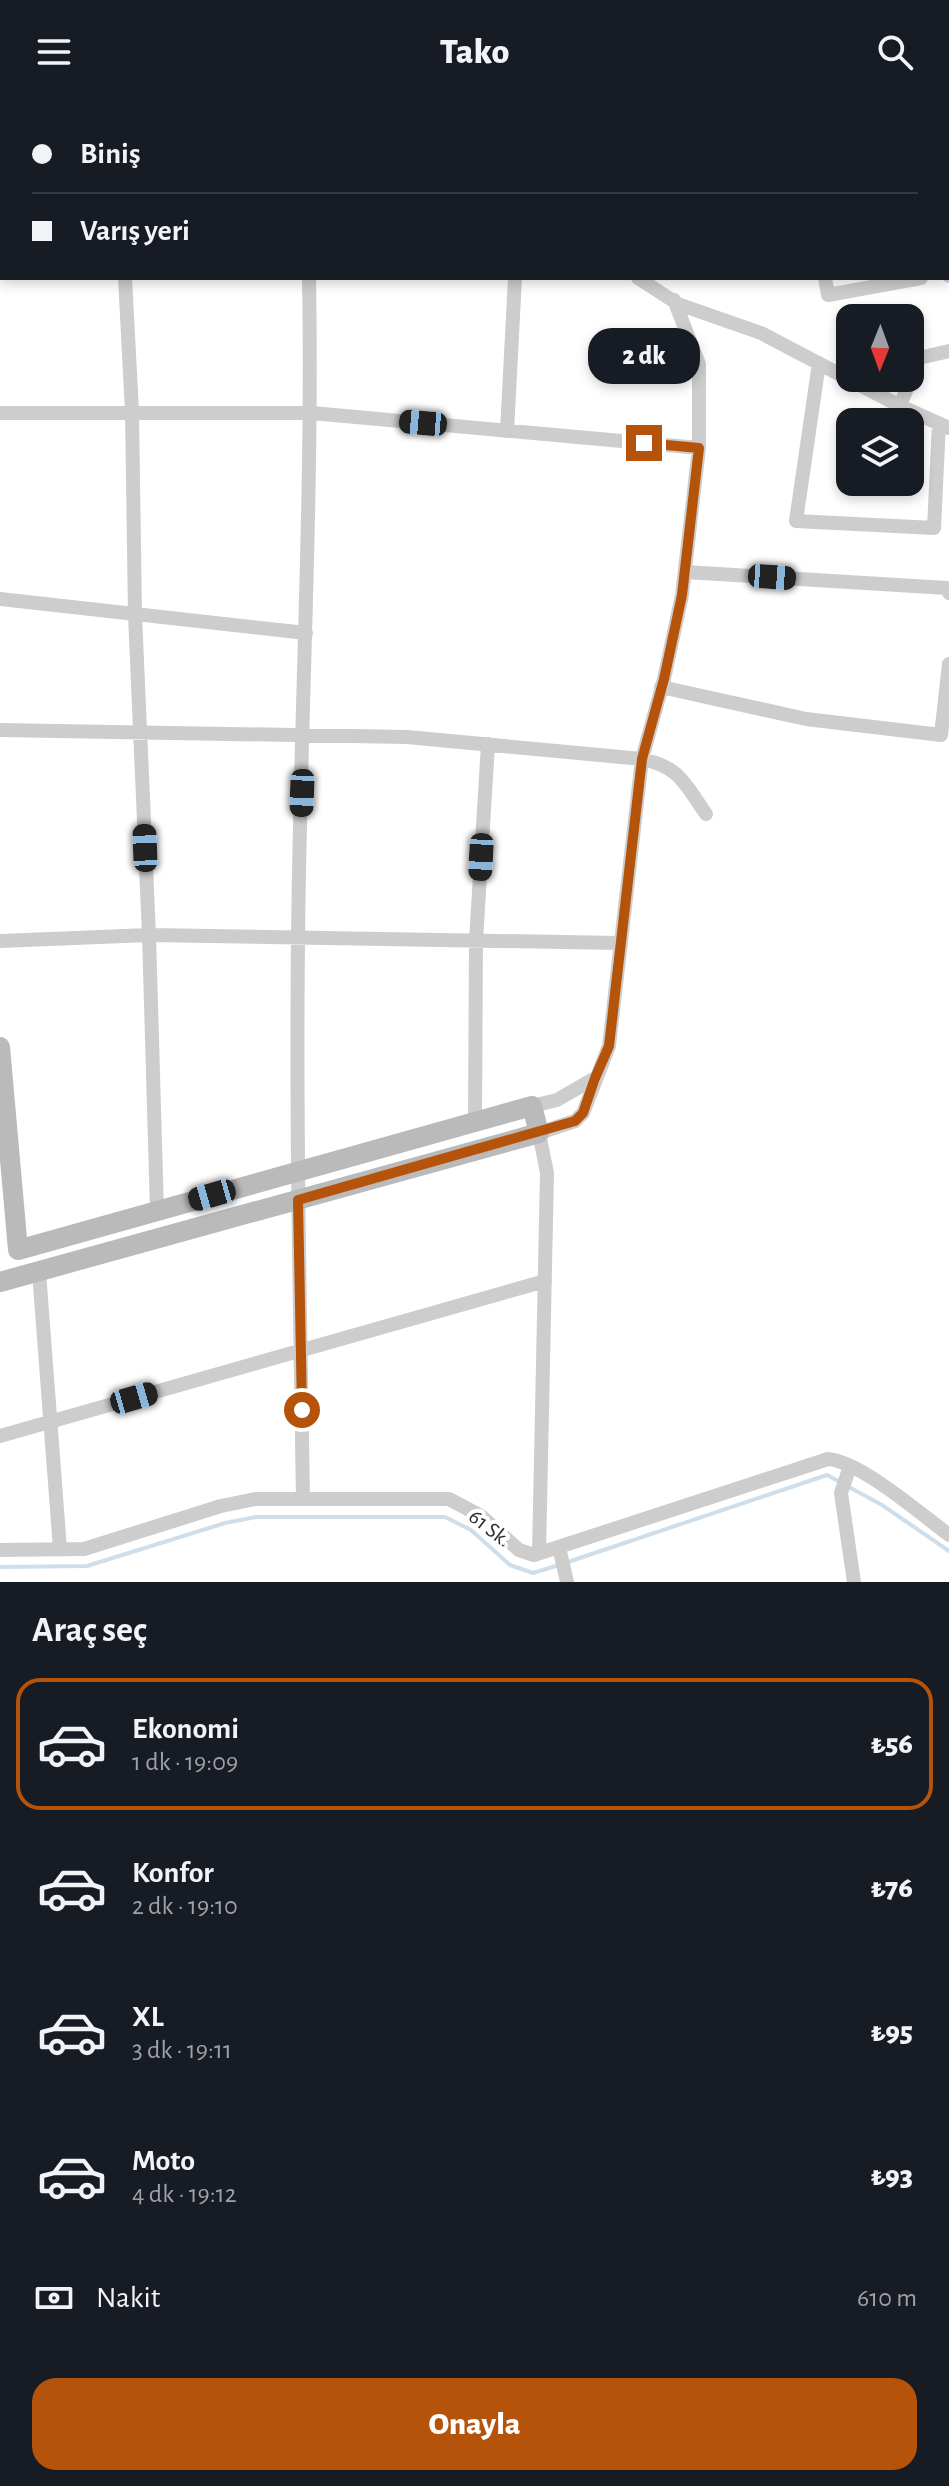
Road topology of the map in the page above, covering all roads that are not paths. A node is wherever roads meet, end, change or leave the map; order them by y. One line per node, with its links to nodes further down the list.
1 (125, 280): 11 (street)
2 (309, 280): 13 (street)
3 (515, 280): 15 (street)
4 (641, 280): 7 (street)
5 (825, 280): 6 (street)
6 (910, 280)
7 (674, 300): 9 (street); 16 (street)
8 (949, 351): 10 (street)
9 (819, 363): 10 (street); 14 (street)
10 (900, 406): 14 (street)
11 (132, 411): 12 (street); 13 (street); 20 (street)
12 (0, 413)
13 (312, 413): 15 (street); 21 (street)
14 (944, 426)
15 (507, 431): 16 (street)
16 (699, 448): 17 (street)
17 (685, 572): 18 (street); 23 (street)
18 (949, 593)
19 (0, 599): 20 (street)
20 (135, 615): 21 (street); 25 (street)
21 (306, 633): 26 (street)
22 (949, 664): 23 (street)
23 (661, 687): 28 (street)
24 (0, 730): 25 (street)
25 (141, 732): 26 (street); 30 (street)
26 (303, 735): 27 (street); 31 (street)
27 (488, 744): 28 (street); 33 (street)
28 (642, 759): 29 (street); 34 (street)
29 (706, 814)
30 (149, 935): 31 (street); 32 (street); 42 (street)
31 (298, 938): 33 (street); 40 (street)
32 (0, 941)
33 (476, 941): 34 (street); 38 (street)
34 (619, 943): 36 (street)
35 (0, 1047): 44 (main road)
36 (595, 1078): 37 (street); 39 (street)
37 (532, 1106): 38 (main road); 39 (main road)
38 (475, 1122): 40 (main road)
39 (539, 1133): 41 (main road); 46 (street)
40 (296, 1172): 41 (street); 42 (main road)
41 (298, 1200): 45 (main road); 48 (street)
42 (157, 1211): 44 (main road)
43 (0, 1235): 44 (main road)
44 (18, 1250): 47 (main road)
45 (39, 1272): 47 (main road); 49 (street)
46 (545, 1281): 48 (street); 56 (street)
47 (0, 1282)
48 (301, 1351): 49 (street); 52 (street)
49 (51, 1422): 50 (street); 54 (street)
50 (0, 1436)
51 (849, 1469): 53 (street, 61 Sk.); 57 (street, 61 Sk.); 58 (street)
52 (303, 1499): 54 (street, 61 Sk.); 56 (street, 61 Sk.)
53 (949, 1535)
54 (60, 1549): 55 (street, 61 Sk.)
55 (0, 1550)
56 (539, 1553): 57 (street, 61 Sk.)
57 (563, 1564)
58 (854, 1582)

